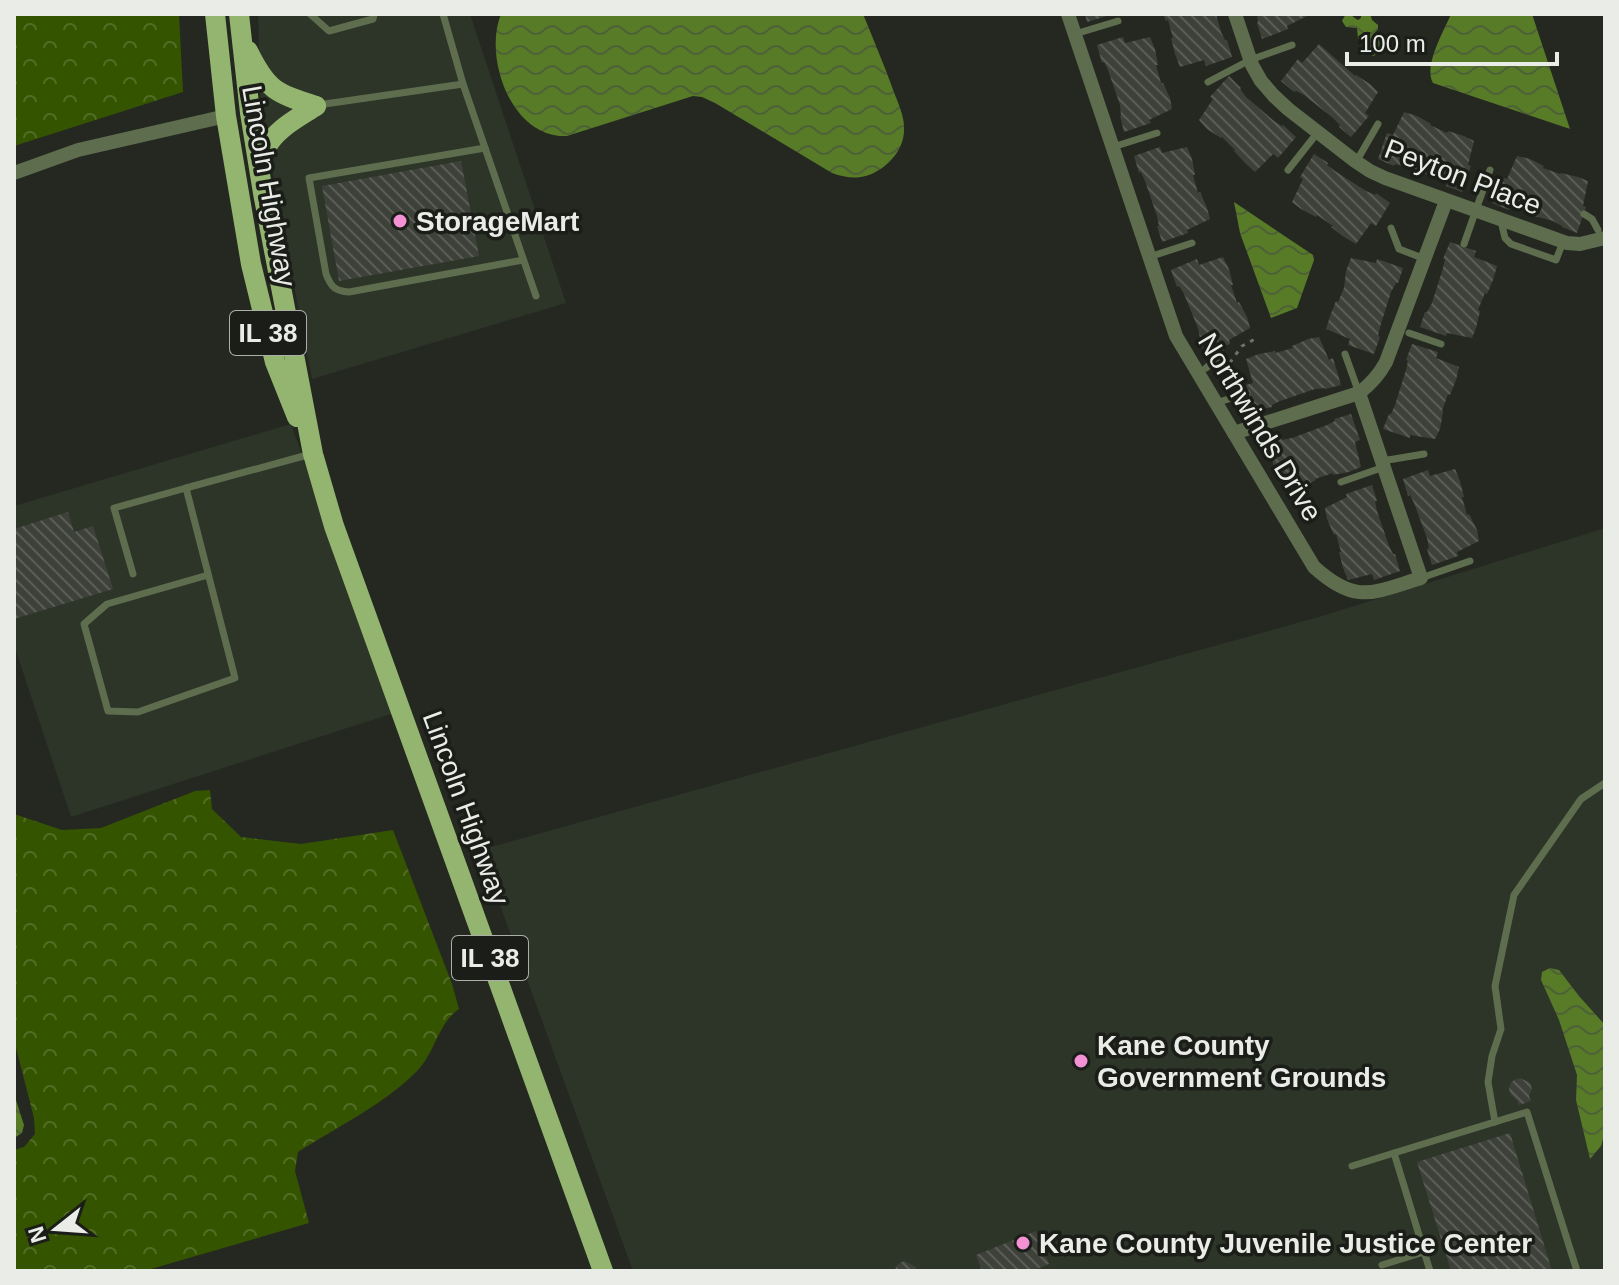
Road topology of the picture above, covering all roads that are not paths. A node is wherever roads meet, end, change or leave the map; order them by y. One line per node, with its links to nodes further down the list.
1 (215, 14): 16 (main road, Lincoln Highway / IL 38)
2 (239, 14): 10 (main road, Lincoln Highway / IL 38)
3 (310, 14): 4 (lane)
4 (374, 14)
5 (443, 14): 14 (lane)
6 (1068, 14): 9 (street, Northwinds Drive)
7 (1235, 14): 12 (street, Peyton Place)
8 (1118, 21): 9 (lane)
9 (1075, 34): 20 (street, Northwinds Drive)
10 (241, 38): 15 (main road); 23 (main road, Lincoln Highway / IL 38)
11 (1292, 45): 12 (lane)
12 (1250, 60): 13 (lane); 18 (street, Peyton Place)
13 (1208, 82)
14 (463, 84): 15 (lane); 21 (lane)
15 (316, 106): 23 (main road)
16 (226, 116): 26 (street); 47 (main road, Lincoln Highway / IL 38)
17 (1378, 124): 22 (lane)
18 (1318, 132): 22 (street, Peyton Place); 24 (lane)
19 (1157, 133): 20 (lane)
20 (1113, 147): 34 (street, Northwinds Drive)
21 (485, 148): 36 (lane); 36 (lane)
22 (1356, 162): 27 (street, Peyton Place)
23 (260, 170): 47 (main road, Lincoln Highway / IL 38)
24 (1288, 170)
25 (1490, 170): 28 (lane)
26 (14, 173)
27 (1446, 201): 28 (street, Peyton Place); 35 (street)
28 (1475, 210): 31 (street, Peyton Place); 33 (lane)
29 (1584, 214): 31 (lane)
30 (1391, 228): 35 (lane)
31 (1601, 234)
32 (1192, 243): 34 (lane)
33 (1464, 244)
34 (1149, 257): 45 (street, Northwinds Drive)
35 (1425, 259): 44 (street)
36 (523, 260): 37 (lane)
37 (536, 296)
38 (1409, 333): 39 (lane)
39 (1441, 344)
40 (1220, 348): 42 (lane)
41 (1345, 354): 44 (lane)
42 (1206, 368)
43 (1247, 393): 45 (lane)
44 (1359, 393): 46 (street); 49 (street)
45 (1216, 403): 46 (street, Northwinds Drive)
46 (1234, 433): 55 (street, Northwinds Drive)
47 (313, 454): 51 (lane); 62 (main road, Lincoln Highway / IL 38)
48 (1424, 454): 49 (lane)
49 (1383, 464): 50 (lane); 55 (street)
50 (1341, 482)
51 (186, 488): 53 (lane); 54 (lane)
52 (1470, 561): 55 (lane)
53 (133, 574)
54 (208, 575): 54 (lane)
55 (1421, 578)
56 (1605, 783): 57 (lane)
57 (1495, 1122): 58 (lane); 64 (lane)
58 (1394, 1153): 59 (lane); 60 (lane)
59 (1352, 1166)
60 (1424, 1252): 61 (lane); 63 (lane)
61 (1382, 1265)
62 (603, 1271)
63 (1430, 1271)
64 (1577, 1271)

